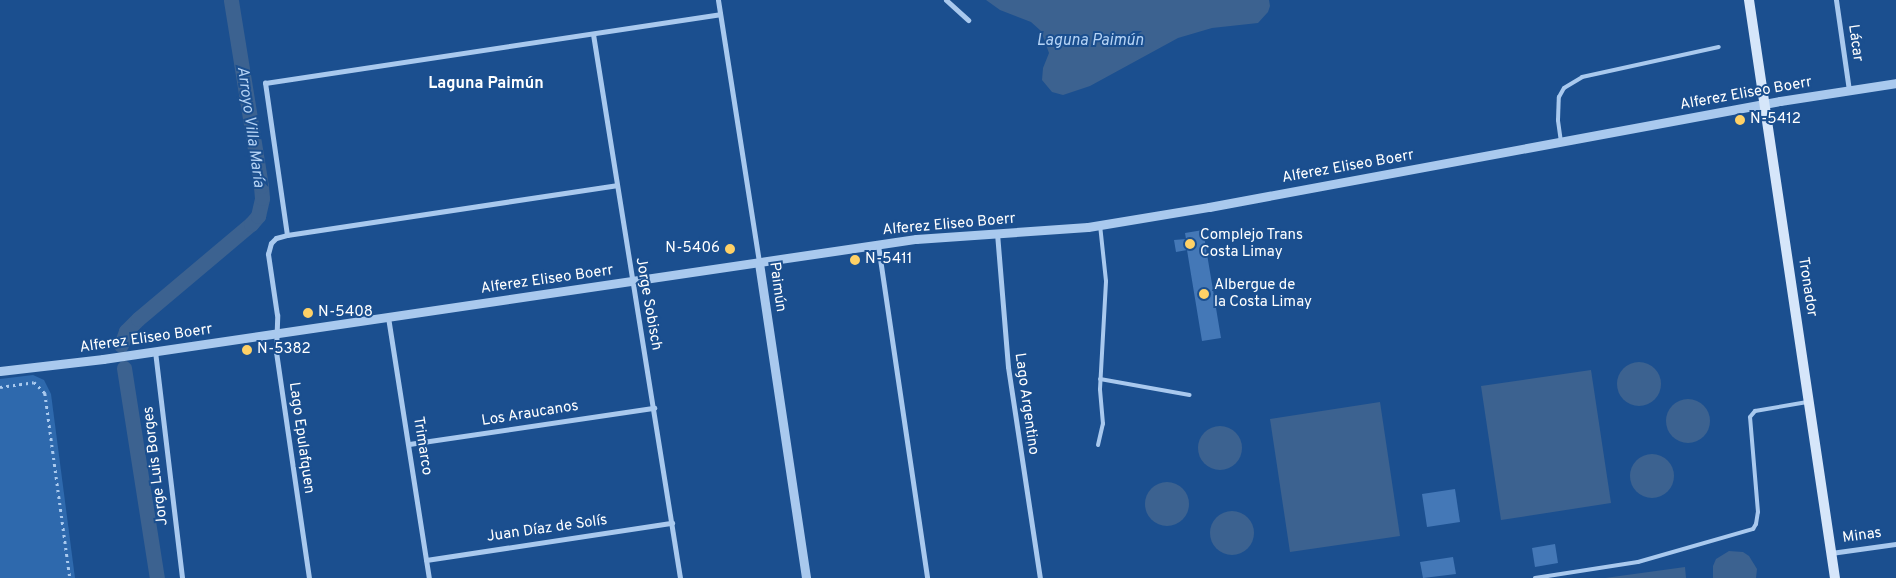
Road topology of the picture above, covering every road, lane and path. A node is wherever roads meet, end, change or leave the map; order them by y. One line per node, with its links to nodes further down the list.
1 (718, 0): 5 (street, Paimún)
2 (946, 0): 6 (street)
3 (1749, 0): 11 (main road, Tronador)
4 (1836, 0): 10 (street, Lácar)
5 (720, 14): 7 (street); 18 (street, Paimún)
6 (968, 20)
7 (593, 34): 13 (street, Jorge Sobisch); 16 (street)
8 (1719, 47): 12 (lane)
9 (1896, 83): 10 (street, Alferez Eliseo Boerr)
10 (1849, 90): 11 (street, Alferez Eliseo Boerr)
11 (1764, 104): 12 (street, Alferez Eliseo Boerr); 27 (main road, Tronador)
12 (1561, 142): 14 (street, Alferez Eliseo Boerr)
13 (616, 185): 16 (street); 19 (street, Jorge Sobisch)
14 (1100, 225): 15 (street, Alferez Eliseo Boerr); 24 (lane)
15 (997, 233): 17 (street, Alferez Eliseo Boerr); 42 (street, Lago Argentino)
16 (287, 235): 21 (street, Lago Epulafquen)
17 (878, 245): 18 (street, Alferez Eliseo Boerr); 41 (street)
18 (759, 263): 19 (street, Alferez Eliseo Boerr); 40 (street, Paimún)
19 (631, 282): 20 (street, Alferez Eliseo Boerr); 28 (street, Jorge Sobisch)
20 (388, 317): 21 (street, Alferez Eliseo Boerr); 29 (street, Trimarco)
21 (276, 334): 22 (street, Alferez Eliseo Boerr); 37 (street, Lago Epulafquen)
22 (155, 351): 23 (street, Alferez Eliseo Boerr); 36 (street, Jorge Luis Borges)
23 (0, 371)
24 (1100, 379): 26 (lane); 30 (lane)
25 (0, 386): 35 (path)
26 (1190, 395)
27 (1809, 402): 33 (main road, Tronador); 43 (lane)
28 (654, 408): 29 (street, Los Araucanos); 31 (street, Jorge Sobisch)
29 (409, 444): 34 (street, Trimarco)
30 (1098, 445)
31 (672, 523): 34 (street, Juan Díaz de Solís); 39 (street, Jorge Sobisch)
32 (1896, 544): 33 (street, Minas)
33 (1831, 553): 44 (main road, Tronador)
34 (426, 560): 38 (street, Trimarco)
35 (70, 578)
36 (182, 578)
37 (309, 578)
38 (429, 578)
39 (680, 578)
40 (806, 578)
41 (927, 578)
42 (1040, 578)
43 (1535, 578)
44 (1835, 578)

